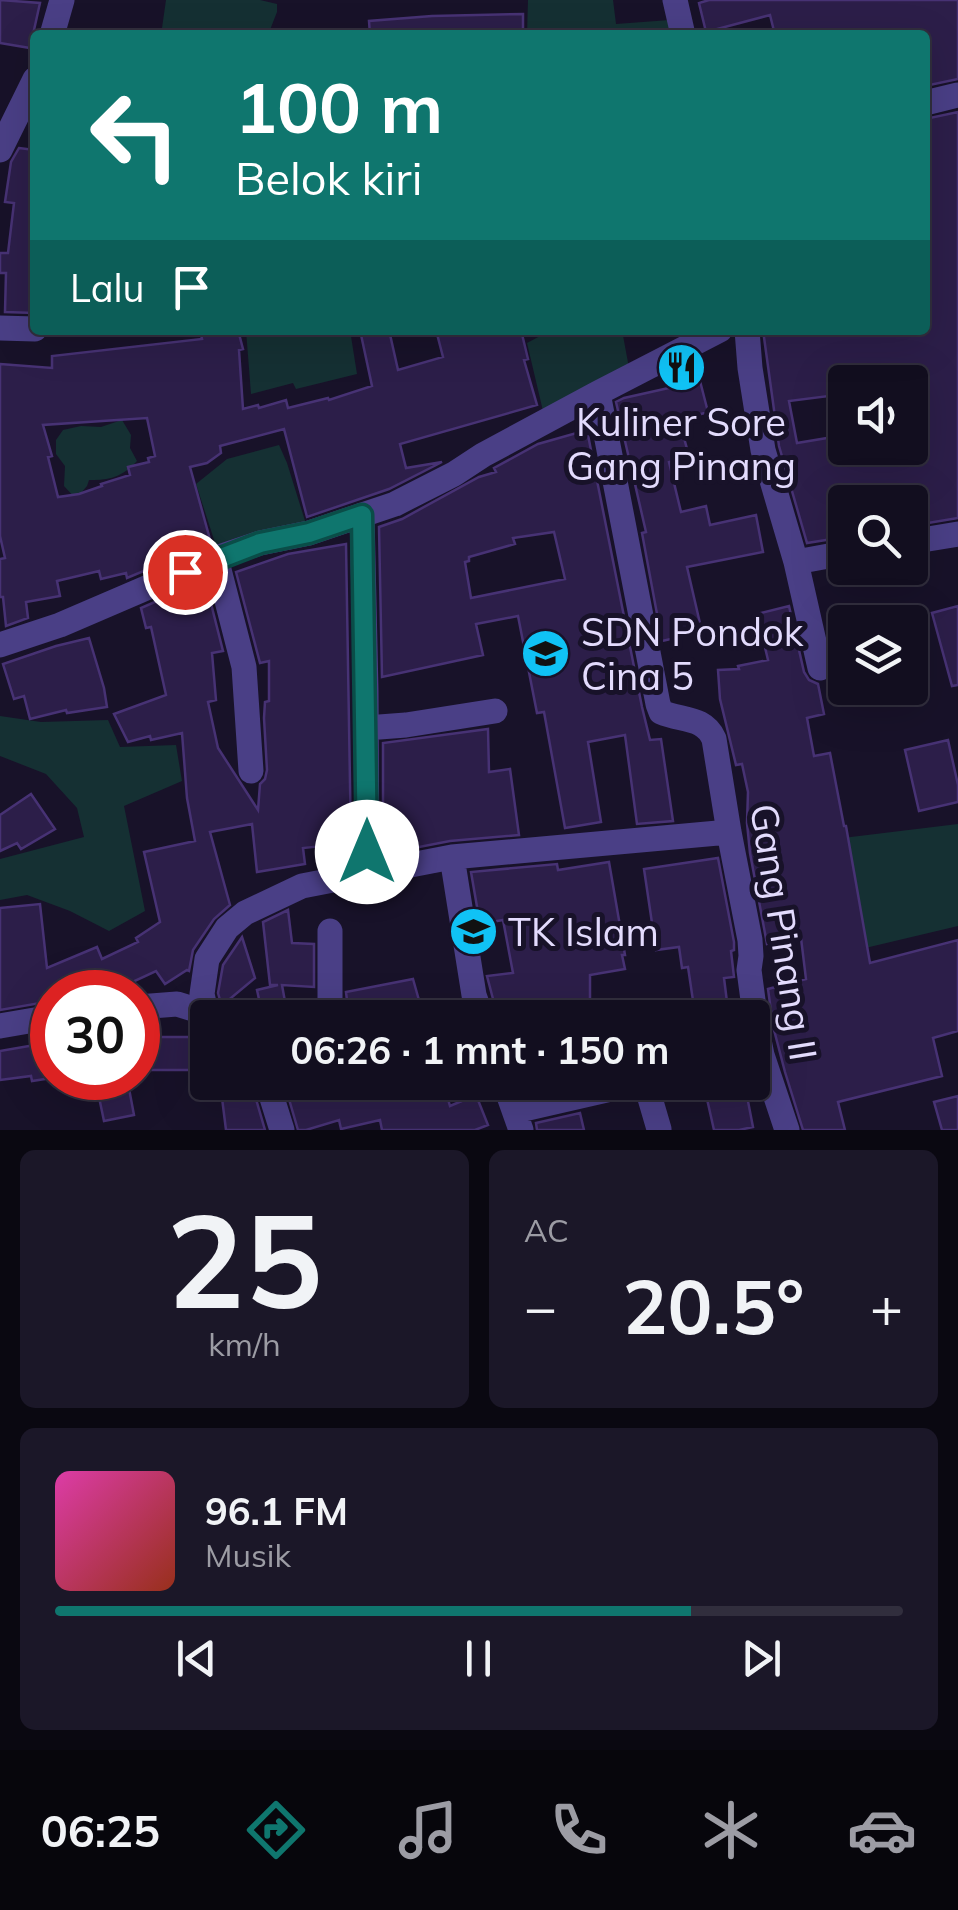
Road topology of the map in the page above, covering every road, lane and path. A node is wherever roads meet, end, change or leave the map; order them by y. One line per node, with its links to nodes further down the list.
1 (62, 0): 3 (street)
2 (675, 0): 4 (street)
3 (53, 30)
4 (682, 30)
5 (30, 88): 9 (street)
6 (958, 95): 7 (street)
7 (930, 102)
8 (30, 135): 9 (street)
9 (3, 137)
10 (0, 328): 11 (street)
11 (30, 329)
12 (710, 335): 14 (street)
13 (747, 335): 20 (street)
14 (598, 393): 15 (street); 26 (street, Gang Pinang II)
15 (362, 515): 19 (street); 24 (street)
16 (958, 534): 17 (street)
17 (928, 539)
18 (828, 557): 20 (street)
19 (216, 558): 21 (street); 25 (street)
20 (796, 562): 22 (street)
21 (0, 645)
22 (820, 668)
23 (495, 711): 24 (street)
24 (366, 728): 28 (street)
25 (251, 771)
26 (729, 832): 27 (street); 41 (street, Gang Pinang II)
27 (452, 857): 28 (street); 32 (street)
28 (367, 874): 30 (street)
29 (330, 931): 31 (street)
30 (205, 1000)
31 (330, 1000)
32 (475, 1000)
33 (160, 1005): 34 (street)
34 (190, 1008)
35 (30, 1021): 36 (street)
36 (0, 1026)
37 (273, 1100): 40 (street)
38 (518, 1121): 39 (street)
39 (659, 1129)
40 (282, 1130)
41 (787, 1130)

